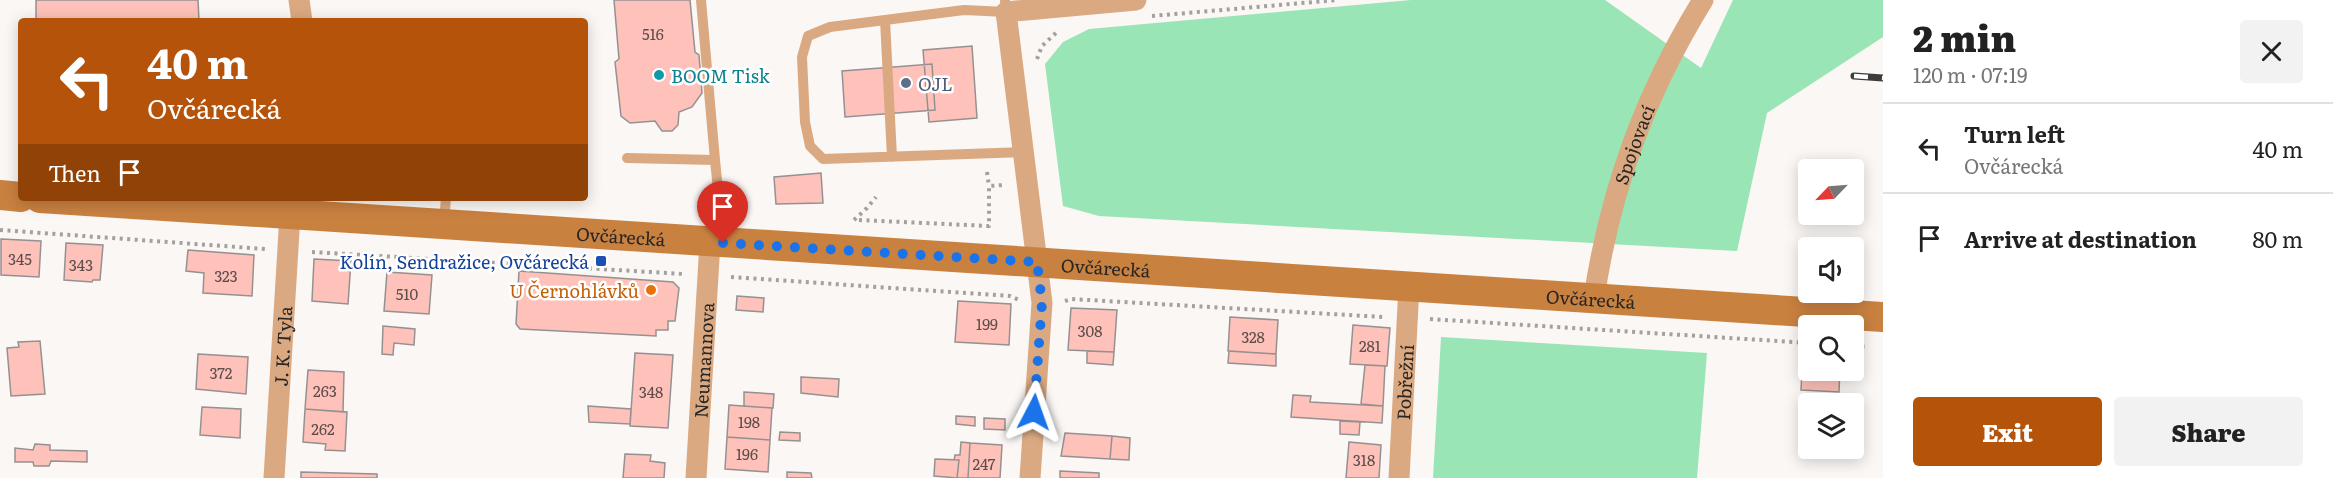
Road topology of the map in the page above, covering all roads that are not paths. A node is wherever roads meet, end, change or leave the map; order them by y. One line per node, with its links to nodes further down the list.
1 (299, 0): 6 (street)
2 (701, 0): 11 (lane)
3 (1703, 0): 20 (street, Spojovací)
4 (1006, 6): 5 (street); 7 (lane); 8 (street)
5 (1141, 8)
6 (302, 18)
7 (885, 20): 9 (lane); 9 (lane)
8 (1022, 152): 9 (lane); 18 (street)
9 (892, 157)
10 (627, 158): 11 (lane)
11 (715, 160): 17 (lane)
12 (0, 195): 13 (main road)
13 (18, 197)
14 (106, 201): 15 (main road, Ovčárecká)
15 (283, 209): 16 (main road, Ovčárecká); 22 (street, J. K. Tyla)
16 (445, 211): 17 (main road, Ovčárecká)
17 (716, 242): 18 (main road, Ovčárecká); 23 (street, Neumannova)
18 (1037, 262): 19 (main road, Ovčárecká); 24 (street)
19 (1409, 286): 20 (main road, Ovčárecká); 25 (street, Pobřežní)
20 (1594, 298): 21 (main road, Ovčárecká)
21 (1883, 317)
22 (274, 478)
23 (696, 478)
24 (1030, 478)
25 (1399, 478)

